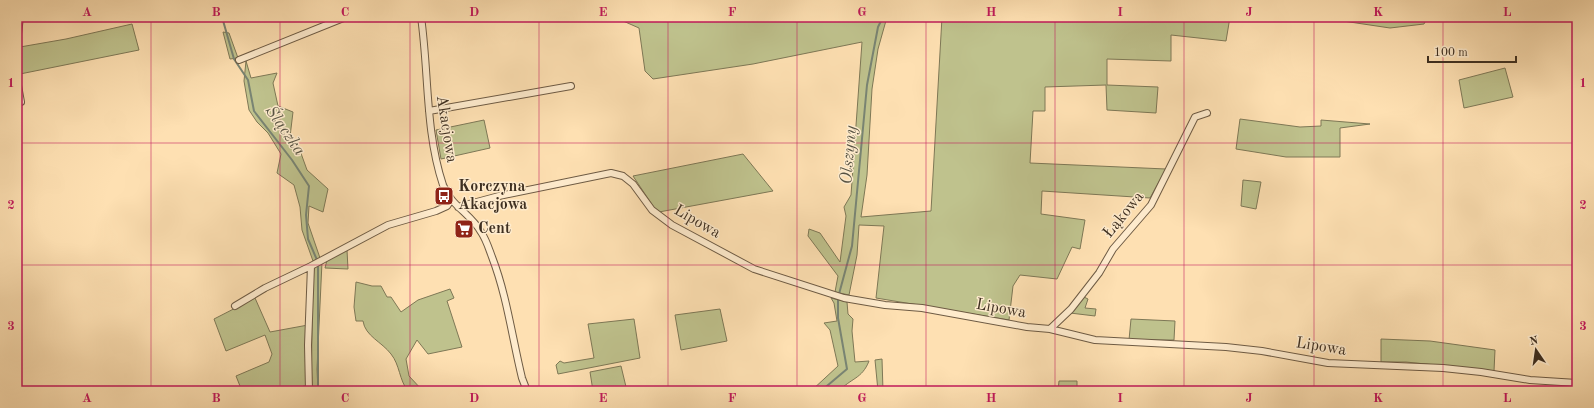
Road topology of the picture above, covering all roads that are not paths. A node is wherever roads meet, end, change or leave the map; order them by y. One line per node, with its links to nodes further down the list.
1 (20, 17): 4 (street)
2 (346, 17): 5 (street)
3 (421, 17): 9 (street, Akacjowa)
4 (17, 42)
5 (239, 60)
6 (17, 80): 8 (street)
7 (571, 86): 9 (street)
8 (20, 102)
9 (429, 111): 11 (street, Akacjowa)
10 (1207, 113): 15 (street, Łąkowa)
11 (451, 200): 12 (street, Akacjowa); 13 (street)
12 (458, 207): 15 (street, Lipowa); 18 (street, Akacjowa)
13 (311, 266): 14 (street); 17 (street)
14 (235, 306)
15 (1050, 329): 16 (street, Lipowa)
16 (1577, 383)
17 (309, 391)
18 (527, 391)

